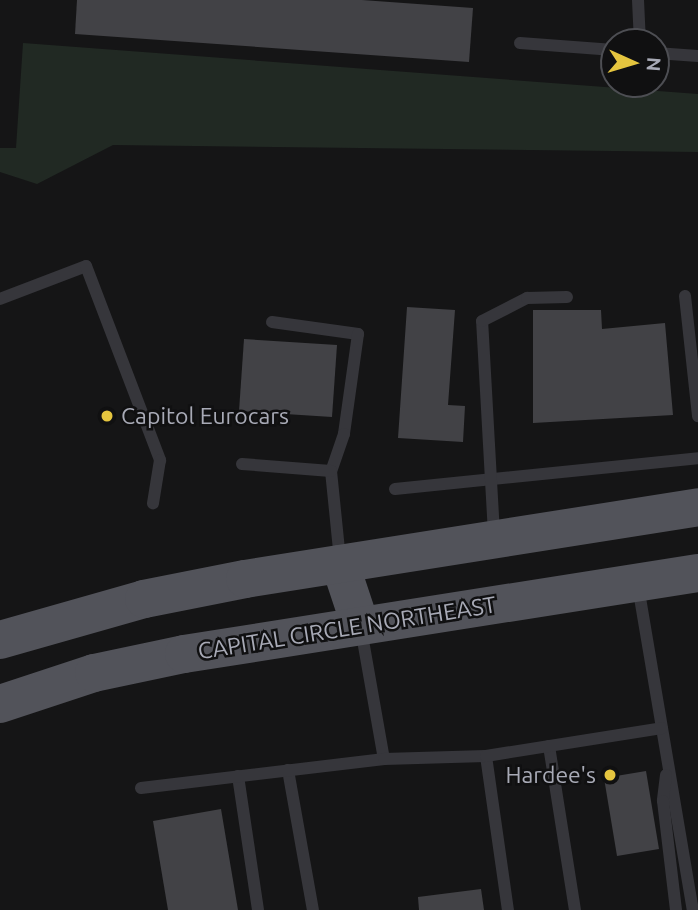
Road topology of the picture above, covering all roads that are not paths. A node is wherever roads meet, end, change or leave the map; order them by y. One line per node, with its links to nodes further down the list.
1 (638, 0): 2 (lane)
2 (639, 28)
3 (520, 43): 4 (lane)
4 (600, 49)
5 (670, 54): 6 (lane)
6 (698, 56)
7 (685, 296): 11 (lane)
8 (567, 297): 15 (lane)
9 (0, 299): 17 (lane)
10 (272, 322): 14 (lane)
11 (698, 416)
12 (698, 458): 15 (lane)
13 (242, 464): 14 (lane)
14 (331, 471): 20 (lane)
15 (491, 479): 16 (lane); 19 (lane)
16 (395, 489)
17 (153, 503)
18 (698, 508): 19 (main road)
19 (494, 540): 20 (main road)
20 (340, 564): 23 (main road); 24 (main road)
21 (698, 573): 22 (main road, CAPITAL CIRCLE NORTHEAST)
22 (637, 582): 23 (main road, CAPITAL CIRCLE NORTHEAST); 26 (lane)
23 (360, 624): 25 (main road, CAPITAL CIRCLE NORTHEAST); 29 (lane)
24 (0, 640)
25 (0, 704)
26 (662, 728): 27 (lane); 30 (lane)
27 (549, 746): 28 (lane); 37 (lane)
28 (486, 756): 29 (lane); 36 (lane)
29 (384, 759): 31 (lane)
30 (668, 763): 38 (lane); 39 (lane)
31 (288, 770): 32 (lane); 35 (lane)
32 (238, 776): 33 (lane); 34 (lane)
33 (141, 788)
34 (258, 910)
35 (313, 910)
36 (508, 910)
37 (575, 910)
38 (676, 910)
39 (693, 910)

